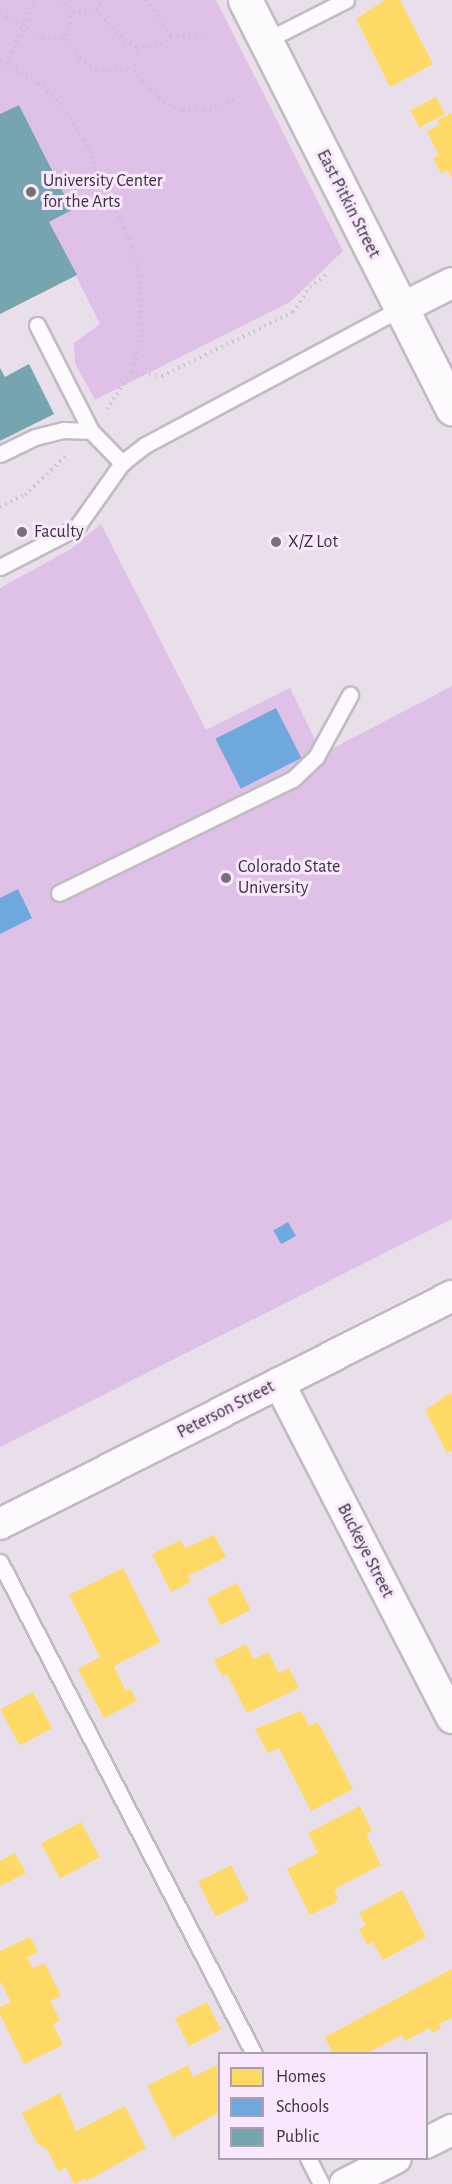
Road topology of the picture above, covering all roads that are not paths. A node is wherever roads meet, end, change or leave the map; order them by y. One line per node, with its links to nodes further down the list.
1 (245, 0): 3 (street, East Pitkin Street)
2 (346, 0): 3 (lane)
3 (265, 40): 5 (street, East Pitkin Street)
4 (452, 283): 5 (street)
5 (402, 308): 7 (street, East Pitkin Street); 10 (lane)
6 (37, 325): 8 (lane)
7 (452, 408)
8 (91, 431): 9 (lane); 10 (lane)
9 (0, 454)
10 (122, 463): 11 (lane)
11 (0, 567)
12 (350, 695): 13 (lane)
13 (58, 893)
14 (452, 1296): 15 (street, Peterson Street)
15 (279, 1383): 16 (street, Peterson Street); 18 (street, Buckeye Street)
16 (0, 1524)
17 (0, 1562): 19 (lane)
18 (452, 1718)
19 (253, 2052)
20 (452, 2130): 21 (street)
21 (428, 2142)
22 (309, 2160): 24 (lane)
23 (392, 2160): 25 (street)
24 (321, 2184)
25 (345, 2184)

